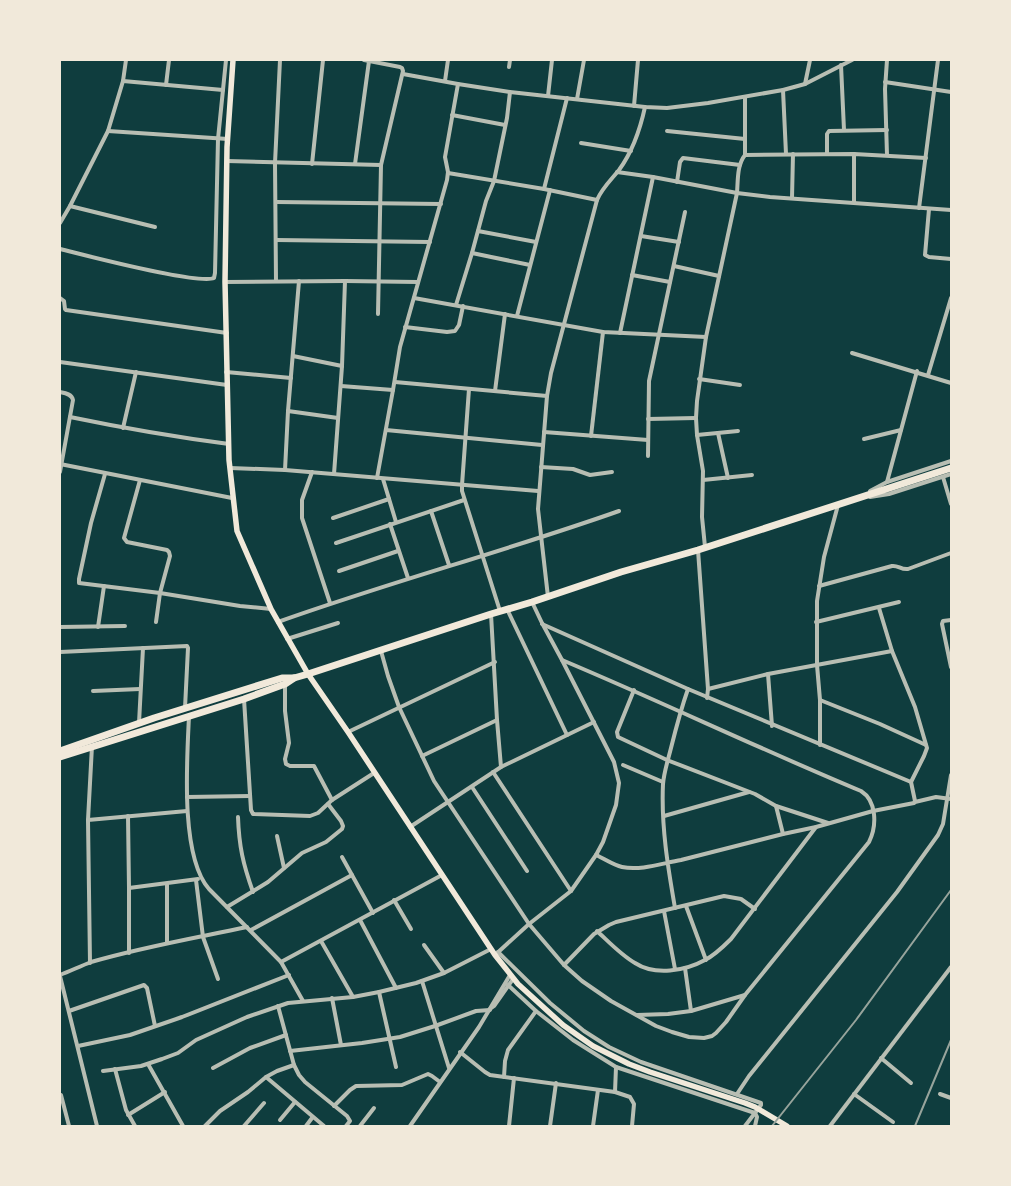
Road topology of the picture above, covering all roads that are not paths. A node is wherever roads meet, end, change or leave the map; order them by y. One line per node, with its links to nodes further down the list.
1 (126, 60): 20 (street)
2 (169, 60): 25 (street)
3 (226, 60): 26 (street)
4 (233, 60): 44 (main road)
5 (280, 60): 56 (street)
6 (323, 60): 57 (street)
7 (367, 60): 19 (street); 58 (street)
8 (448, 60): 21 (street)
9 (510, 60): 18 (street)
10 (552, 60): 31 (street)
11 (584, 60): 34 (street)
12 (638, 60): 35 (street)
13 (810, 60): 24 (street)
14 (852, 60): 17 (street)
15 (887, 60): 22 (street)
16 (938, 60): 28 (street)
17 (841, 65): 24 (street); 39 (street)
18 (509, 67)
19 (403, 74): 21 (street); 59 (street)
20 (123, 81): 25 (street); 41 (street)
21 (445, 81): 23 (street)
22 (885, 82): 28 (street); 40 (street)
23 (458, 84): 29 (street); 37 (street)
24 (805, 84): 27 (street)
25 (166, 85): 26 (street)
26 (223, 90): 43 (street)
27 (784, 90): 32 (street); 48 (street)
28 (934, 90): 30 (street); 54 (street)
29 (510, 92): 31 (street); 38 (street)
30 (951, 92)
31 (548, 96): 33 (street)
32 (745, 97): 36 (street); 45 (street)
33 (567, 98): 34 (street); 66 (street)
34 (577, 99): 35 (street)
35 (634, 106): 36 (street)
36 (645, 107): 47 (street)
37 (452, 116): 38 (street); 62 (street)
38 (505, 125): 64 (street)
39 (844, 130): 40 (street); 50 (street)
40 (887, 130): 53 (street)
41 (108, 131): 43 (street); 75 (street)
42 (667, 131): 45 (street)
43 (218, 139): 44 (street); 89 (street)
44 (228, 139): 55 (main road)
45 (745, 139): 52 (street)
46 (581, 143): 47 (street)
47 (631, 152): 61 (street)
48 (786, 154): 49 (street); 52 (street)
49 (793, 154): 50 (street); 69 (street)
50 (827, 154): 51 (street)
51 (854, 154): 53 (street); 72 (street)
52 (745, 155): 60 (street)
53 (887, 155): 54 (street)
54 (926, 158): 76 (street)
55 (227, 161): 56 (street); 100 (main road)
56 (276, 162): 57 (street); 71 (street)
57 (312, 164): 58 (street)
58 (355, 164): 59 (street)
59 (381, 165): 73 (street)
60 (740, 165): 65 (street); 68 (street)
61 (617, 172): 63 (street); 70 (street)
62 (448, 173): 64 (street); 74 (street)
63 (653, 177): 65 (street); 83 (street)
64 (494, 180): 66 (street); 82 (street)
65 (677, 182): 68 (street)
66 (544, 189): 67 (street)
67 (550, 190): 70 (street); 87 (street)
68 (737, 193): 69 (street); 95 (street)
69 (792, 198): 72 (street)
70 (597, 200): 111 (street)
71 (276, 202): 73 (street); 84 (street)
72 (854, 202): 76 (street)
73 (379, 203): 74 (street); 85 (street)
74 (441, 204): 86 (street)
75 (70, 206): 80 (street); 81 (street)
76 (919, 208): 77 (street)
77 (929, 209): 78 (street); 91 (street)
78 (951, 210)
79 (685, 212): 88 (street)
80 (60, 223)
81 (155, 227)
82 (478, 231): 87 (street); 90 (street)
83 (641, 236): 88 (street); 94 (street)
84 (276, 240): 85 (street); 96 (street)
85 (379, 241): 86 (street); 99 (street)
86 (430, 242): 101 (street)
87 (536, 242): 92 (street)
88 (679, 242): 93 (street)
89 (60, 250)
90 (472, 253): 92 (street); 106 (street)
91 (951, 259)
92 (530, 265): 110 (street)
93 (674, 266): 95 (street); 102 (street)
94 (632, 275): 102 (street); 115 (street)
95 (719, 276): 117 (street)
96 (276, 281): 97 (street); 100 (street)
97 (299, 281): 98 (street); 119 (street)
98 (345, 281): 99 (street); 121 (street)
99 (378, 281): 101 (street); 108 (street)
100 (225, 282): 114 (main road)
101 (418, 282): 104 (street)
102 (670, 282): 116 (street)
103 (60, 298): 114 (street)
104 (414, 298): 106 (street); 112 (street)
105 (950, 298): 125 (street)
106 (456, 305): 107 (street)
107 (463, 306): 109 (street); 112 (street)
108 (378, 314)
109 (505, 314): 110 (street); 135 (street)
110 (517, 316): 111 (street)
111 (564, 325): 113 (street); 137 (street)
112 (405, 326): 128 (street)
113 (603, 332): 115 (street); 150 (street)
114 (227, 333): 124 (main road)
115 (620, 334): 116 (street)
116 (658, 335): 117 (street); 142 (street)
117 (706, 337): 127 (street)
118 (852, 353): 122 (street)
119 (293, 356): 121 (street); 126 (street)
120 (60, 362): 123 (street)
121 (342, 366): 132 (street)
122 (917, 371): 125 (street); 145 (street)
123 (136, 372): 130 (street); 143 (street)
124 (226, 372): 126 (street); 130 (main road)
125 (928, 375): 129 (street)
126 (291, 378): 138 (street)
127 (699, 379): 131 (street); 141 (street)
128 (395, 382): 133 (street); 134 (street)
129 (951, 383)
130 (227, 385): 154 (main road)
131 (740, 385)
132 (341, 386): 134 (street); 140 (street)
133 (470, 389): 135 (street); 151 (street)
134 (393, 390): 144 (street)
135 (495, 391): 137 (street)
136 (60, 392): 139 (street)
137 (547, 396): 147 (street)
138 (288, 411): 140 (street); 162 (street)
139 (70, 417): 143 (street); 158 (street)
140 (338, 418): 167 (street)
141 (696, 418): 142 (street); 149 (street)
142 (648, 420): 153 (street)
143 (123, 428): 154 (street)
144 (386, 430): 151 (street); 171 (street)
145 (901, 430): 152 (street); 176 (street)
146 (738, 431): 148 (street)
147 (544, 432): 150 (street); 155 (street)
148 (718, 433): 149 (street); 172 (street)
149 (697, 435): 175 (street)
150 (591, 436): 153 (street)
151 (466, 438): 155 (street); 177 (street)
152 (864, 439)
153 (648, 440): 156 (street)
154 (228, 444): 159 (main road)
155 (542, 445): 160 (street)
156 (648, 456)
157 (951, 461): 176 (street)
158 (61, 465): 163 (street); 166 (street)
159 (230, 468): 162 (street); 179 (main road)
160 (541, 468): 165 (street); 178 (street)
161 (951, 468): 181 (highway)
162 (285, 470): 164 (street)
163 (60, 472)
164 (312, 472): 167 (street); 205 (street)
165 (612, 472)
166 (105, 474): 174 (street); 199 (street)
167 (334, 474): 171 (street)
168 (951, 474): 170 (street)
169 (752, 475): 172 (street)
170 (944, 477): 181 (street); 183 (street)
171 (377, 478): 173 (street)
172 (728, 478): 175 (street)
173 (383, 479): 177 (street); 180 (street)
174 (140, 480): 179 (street); 201 (street)
175 (703, 480): 192 (street)
176 (887, 482): 181 (street)
177 (462, 485): 178 (street); 182 (street)
178 (538, 491): 190 (street)
179 (232, 498): 207 (main road)
180 (389, 499): 187 (street); 188 (street)
181 (858, 499): 184 (highway)
182 (464, 500): 185 (street); 195 (street)
183 (951, 504)
184 (838, 505): 192 (highway); 200 (street)
185 (431, 511): 188 (street); 196 (street)
186 (619, 511): 190 (street)
187 (333, 518)
188 (396, 522): 189 (street)
189 (390, 524): 191 (street); 193 (street)
190 (540, 537): 195 (street); 202 (street)
191 (336, 543)
192 (701, 548): 202 (highway); 235 (street)
193 (398, 551): 197 (street); 198 (street)
194 (951, 553): 200 (street)
195 (483, 555): 196 (street); 208 (street)
196 (449, 565): 198 (street)
197 (339, 571)
198 (408, 578): 205 (street)
199 (104, 586): 201 (street); 218 (street)
200 (819, 586): 213 (street)
201 (160, 593): 207 (street); 211 (street)
202 (548, 597): 203 (highway)
203 (532, 602): 208 (highway); 215 (street)
204 (899, 602): 206 (street)
205 (330, 603): 212 (street)
206 (879, 608): 213 (street); 222 (street)
207 (271, 609): 212 (main road)
208 (504, 610): 209 (highway); 250 (street)
209 (491, 614): 221 (highway); 226 (street)
210 (951, 620): 224 (street)
211 (156, 622)
212 (278, 622): 219 (main road)
213 (816, 622): 227 (street)
214 (338, 623): 219 (street)
215 (542, 624): 225 (street); 234 (street)
216 (125, 626): 218 (street)
217 (60, 627): 218 (street)
218 (98, 627)
219 (287, 639): 229 (main road)
220 (143, 648): 223 (street); 233 (street); 242 (street)
221 (381, 651): 229 (highway); 241 (street)
222 (892, 651): 227 (street); 253 (street)
223 (60, 652)
224 (950, 658): 228 (street)
225 (562, 660): 236 (street); 246 (street)
226 (495, 662): 241 (street); 245 (street)
227 (817, 665): 230 (street); 240 (street)
228 (951, 667)
229 (308, 674): 231 (highway); 249 (main road)
230 (768, 674): 235 (street); 248 (street)
231 (294, 678): 232 (highway); 242 (highway)
232 (285, 684): 239 (highway); 270 (street)
233 (140, 689): 237 (street); 247 (street)
234 (688, 689): 238 (street); 243 (street)
235 (708, 689): 238 (street)
236 (634, 690): 243 (street); 257 (street)
237 (93, 691)
238 (707, 698): 248 (street)
239 (244, 699): 244 (highway); 267 (street)
240 (820, 700): 252 (street); 253 (street)
241 (399, 707): 249 (street); 255 (street)
242 (185, 708): 247 (highway)
243 (680, 712): 257 (street); 276 (street)
244 (189, 716): 251 (highway); 268 (street)
245 (497, 720): 255 (street); 259 (street)
246 (594, 722): 250 (street); 286 (street)
247 (139, 724): 251 (highway)
248 (772, 726): 252 (street)
249 (348, 732): 261 (main road)
250 (567, 735): 259 (street)
251 (92, 744): 254 (highway); 256 (highway); 280 (street)
252 (820, 745): 264 (street)
253 (926, 745): 264 (street)
254 (60, 750)
255 (422, 756): 271 (street)
256 (60, 757)
257 (667, 760): 263 (street); 266 (street)
258 (623, 764): 263 (street)
259 (501, 767): 260 (street)
260 (493, 772): 265 (street); 296 (street)
261 (374, 773): 270 (street); 282 (main road)
262 (951, 775): 269 (street)
263 (663, 782): 279 (street)
264 (911, 782): 272 (street)
265 (472, 787): 271 (street); 290 (street)
266 (750, 792): 274 (street); 279 (street)
267 (250, 796): 268 (street); 273 (street)
268 (187, 797): 275 (street)
269 (950, 798): 272 (street); 369 (street)
270 (332, 800): 273 (street)
271 (449, 801): 282 (street); 306 (street)
272 (915, 802): 276 (street)
273 (328, 804): 289 (street)
274 (776, 806): 281 (street); 284 (street)
275 (187, 811): 277 (street); 293 (street)
276 (873, 811): 281 (street); 334 (street)
277 (128, 816): 280 (street); 295 (street)
278 (238, 816): 297 (street)
279 (664, 816): 288 (street)
280 (88, 820): 319 (street)
281 (828, 823): 283 (street)
282 (410, 827): 291 (main road)
283 (816, 827): 284 (street); 302 (street)
284 (784, 834): 288 (street)
285 (277, 836): 289 (street)
286 (596, 855): 288 (street); 296 (street)
287 (342, 856): 292 (street)
288 (667, 862): 301 (street)
289 (284, 868): 297 (street)
290 (527, 871)
291 (442, 874): 298 (street); 314 (main road)
292 (352, 875): 304 (street); 307 (street)
293 (199, 879): 294 (street); 300 (street); 310 (street)
294 (167, 884): 295 (street); 312 (street)
295 (129, 888): 315 (street)
296 (571, 891): 306 (street)
297 (253, 892): 300 (street)
298 (394, 900): 304 (street); 308 (street)
299 (686, 906): 301 (street); 302 (street); 317 (street)
300 (227, 907): 307 (street)
301 (675, 908): 303 (street)
302 (755, 909): 317 (street)
303 (664, 911): 309 (street); 323 (street)
304 (373, 913): 305 (street)
305 (360, 920): 311 (street); 331 (street)
306 (529, 924): 316 (street); 320 (street)
307 (249, 929): 310 (street); 318 (street)
308 (411, 930)
309 (597, 931): 320 (street); 323 (street)
310 (203, 937): 312 (street); 328 (street)
311 (321, 941): 318 (street); 333 (street)
312 (168, 943): 315 (street)
313 (424, 945): 324 (street)
314 (491, 949): 316 (main road); 324 (street)
315 (129, 952): 319 (street)
316 (496, 954): 327 (main road); 369 (street)
317 (706, 960): 322 (street)
318 (281, 962): 325 (street)
319 (90, 963): 326 (street)
320 (564, 965): 342 (street)
321 (951, 967): 351 (street)
322 (685, 968): 323 (street); 341 (street)
323 (675, 969)
324 (444, 974): 329 (street)
325 (289, 975): 336 (street); 343 (street)
326 (60, 976): 339 (street)
327 (511, 977): 330 (street); 338 (street); 400 (main road)
328 (218, 979)
329 (422, 981): 331 (street); 344 (street)
330 (508, 985): 338 (street); 340 (street)
331 (396, 988): 332 (street)
332 (379, 992): 333 (street); 346 (street)
333 (352, 996): 335 (street)
334 (744, 996): 341 (street); 342 (street)
335 (332, 998): 336 (street); 347 (street)
336 (303, 1001): 337 (street)
337 (278, 1006): 345 (street); 352 (street)
338 (490, 1009): 344 (street); 350 (street)
339 (68, 1011): 343 (street); 348 (street)
340 (536, 1011): 354 (street); 361 (street)
341 (691, 1011): 342 (street)
342 (636, 1015)
343 (155, 1026): 348 (street)
344 (435, 1026): 346 (street); 357 (street)
345 (286, 1035): 349 (street); 355 (street)
346 (390, 1039): 347 (street); 356 (street)
347 (341, 1045): 349 (street)
348 (78, 1046): 384 (street)
349 (290, 1051): 353 (street)
350 (460, 1052): 357 (street); 361 (street)
351 (880, 1058): 365 (street); 370 (street)
352 (148, 1064): 358 (street); 367 (street)
353 (294, 1065): 360 (street); 376 (street)
354 (616, 1067): 368 (street); 378 (street)
355 (213, 1068)
356 (396, 1068)
357 (449, 1068): 363 (street)
358 (115, 1069): 359 (street); 379 (street)
359 (103, 1071)
360 (266, 1077): 374 (street); 387 (street)
361 (504, 1077): 362 (street)
362 (514, 1078): 364 (street); 394 (street)
363 (440, 1082): 376 (street); 393 (street)
364 (556, 1083): 366 (street); 395 (street)
365 (911, 1083)
366 (598, 1090): 368 (street); 396 (street)
367 (165, 1092): 379 (street); 386 (street)
368 (615, 1092): 397 (street)
369 (737, 1094): 378 (street)
370 (854, 1094): 382 (street); 401 (street)
371 (940, 1094): 373 (street)
372 (61, 1095): 383 (street)
373 (951, 1098)
374 (296, 1102): 380 (street); 381 (street)
375 (264, 1103): 388 (street)
376 (334, 1106): 391 (street)
377 (374, 1108): 392 (street)
378 (755, 1113): 398 (street); 399 (street)
379 (128, 1115): 385 (street)
380 (312, 1118): 389 (street); 390 (street)
381 (280, 1120)
382 (893, 1122)
383 (69, 1126)
384 (97, 1126)
385 (135, 1126)
386 (183, 1126)
387 (204, 1126)
388 (244, 1126)
389 (306, 1126)
390 (324, 1126)
391 (346, 1126)
392 (360, 1126)
393 (410, 1126)
394 (509, 1126)
395 (550, 1126)
396 (594, 1126)
397 (632, 1126)
398 (745, 1126)
399 (755, 1126)
400 (787, 1126)
401 (830, 1126)

